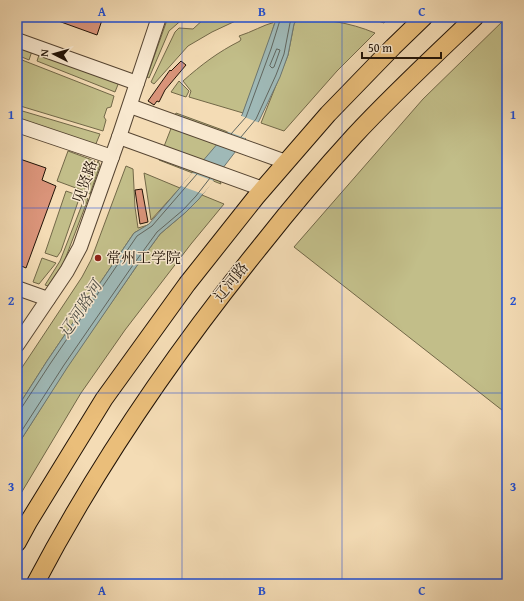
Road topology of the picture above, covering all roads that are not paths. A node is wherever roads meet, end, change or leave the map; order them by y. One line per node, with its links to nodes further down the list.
1 (159, 17): 5 (lane, 见贤路)
2 (424, 17): 10 (main road)
3 (475, 17): 16 (main road, 辽河路)
4 (17, 40): 5 (lane)
5 (136, 84): 6 (lane, 见贤路)
6 (130, 106): 8 (lane, 见贤路); 10 (lane)
7 (17, 125): 9 (lane)
8 (119, 137): 9 (lane, 见贤路); 11 (lane)
9 (112, 157): 13 (lane, 见贤路)
10 (286, 162): 11 (main road)
11 (263, 189): 15 (main road)
12 (17, 288): 13 (lane)
13 (48, 299): 14 (lane, 见贤路)
14 (17, 345)
15 (17, 543)
16 (34, 584)

